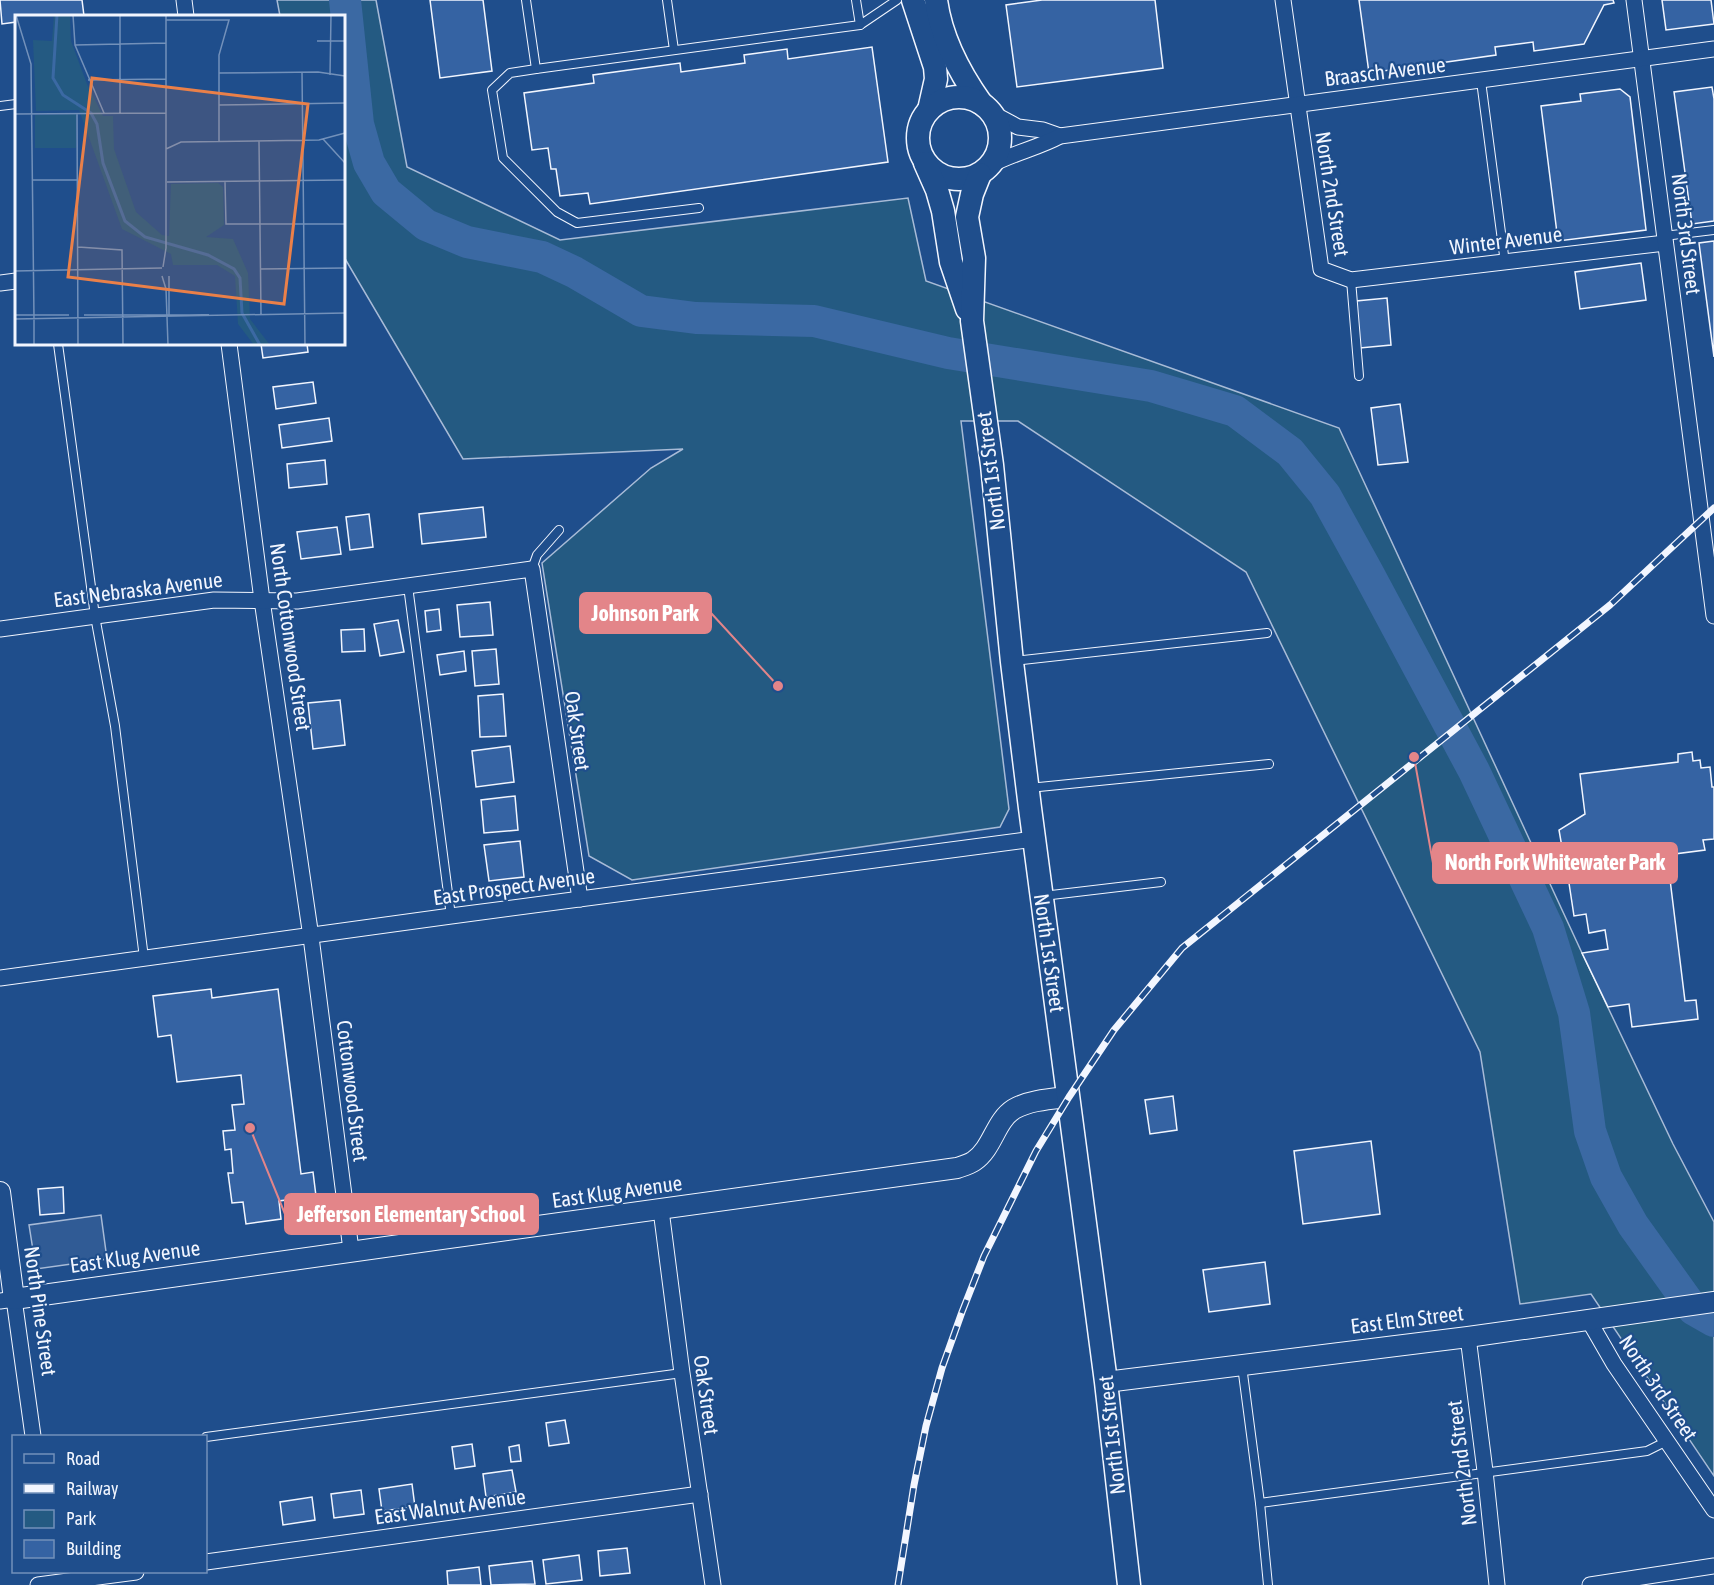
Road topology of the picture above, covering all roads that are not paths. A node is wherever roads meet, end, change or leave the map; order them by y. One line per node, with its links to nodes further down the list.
1 (184, 0): 10 (street)
2 (526, 0): 15 (lane)
3 (667, 0): 13 (lane)
4 (856, 0): 11 (lane)
5 (897, 0): 11 (lane)
6 (913, 0): 21 (main road)
7 (936, 0): 20 (main road)
8 (1283, 0): 18 (street, North 2nd Street)
9 (1634, 0): 14 (street, North 3rd Street)
10 (186, 15)
11 (860, 25): 13 (lane)
12 (1714, 49): 14 (street, Braasch Avenue)
13 (674, 50): 15 (lane)
14 (1642, 59): 16 (street, Braasch Avenue); 27 (street, North 3rd Street)
15 (536, 69): 25 (lane)
16 (1480, 81): 18 (street, Braasch Avenue); 28 (lane)
17 (15, 104): 19 (lane)
18 (1298, 104): 22 (street, Braasch Avenue); 29 (street, North 2nd Street)
19 (0, 106)
20 (986, 108): 21 (main road); 22 (street, Braasch Avenue); 24 (main road)
21 (929, 110): 23 (main road)
22 (1060, 136): 24 (street, Braasch Avenue)
23 (923, 159): 24 (main road); 32 (main road, North 1st Street)
24 (986, 170): 32 (main road, North 1st Street)
25 (699, 208)
26 (1714, 230): 27 (lane)
27 (1665, 240): 28 (street, Winter Avenue); 41 (street, North 3rd Street)
28 (1505, 263): 29 (street, Winter Avenue)
29 (1351, 280): 35 (lane, North 2nd Street)
30 (15, 281): 31 (street)
31 (0, 283)
32 (972, 321): 44 (main road, North 1st Street)
33 (58, 345): 40 (lane)
34 (229, 345): 39 (street, North Cottonwood Street)
35 (1359, 376)
36 (559, 530): 37 (lane)
37 (532, 569): 38 (street, East Nebraska Avenue); 50 (street, Oak Street)
38 (408, 586): 39 (street, East Nebraska Avenue); 51 (lane)
39 (262, 600): 40 (street, East Nebraska Avenue); 52 (street, North Cottonwood Street)
40 (95, 616): 42 (street, East Nebraska Avenue); 53 (lane)
41 (1714, 616)
42 (0, 629)
43 (1267, 633): 44 (lane)
44 (1012, 662): 46 (main road, North 1st Street)
45 (1269, 764): 46 (lane)
46 (1028, 788): 47 (main road, North 1st Street)
47 (1034, 839): 49 (main road, North 1st Street); 50 (street, East Prospect Avenue)
48 (1161, 882): 49 (lane)
49 (1042, 896): 55 (main road, North 1st Street)
50 (580, 899): 51 (street, East Prospect Avenue)
51 (451, 916): 52 (street, East Prospect Avenue)
52 (311, 937): 53 (street, East Prospect Avenue); 58 (street, Cottonwood Street)
53 (144, 958): 54 (street, East Prospect Avenue)
54 (0, 978)
55 (1069, 1097): 57 (street, East Klug Avenue); 65 (main road, North 1st Street)
56 (0, 1192): 59 (street, North Pine Street)
57 (661, 1210): 58 (street, East Klug Avenue); 64 (street, Oak Street)
58 (351, 1250): 59 (street, East Klug Avenue)
59 (7, 1300): 66 (street, North Pine Street)
60 (1714, 1302): 61 (street, East Elm Street)
61 (1588, 1318): 62 (street, East Elm Street); 68 (street, North 3rd Street)
62 (1468, 1336): 63 (street, East Elm Street); 69 (street, North 2nd Street)
63 (1242, 1365): 65 (street, East Elm Street); 71 (lane)
64 (682, 1372): 67 (lane); 70 (street, Oak Street)
65 (1106, 1382): 78 (main road, North 1st Street)
66 (33, 1435)
67 (207, 1437)
68 (1668, 1440): 69 (lane); 72 (street, North 3rd Street)
69 (1485, 1472): 71 (lane); 80 (street, North 2nd Street)
70 (700, 1494): 73 (street, East Walnut Avenue); 77 (street, Oak Street)
71 (1260, 1503): 79 (lane)
72 (1714, 1510)
73 (207, 1562)
74 (1714, 1566): 81 (street)
75 (126, 1573): 76 (street)
76 (49, 1581)
77 (713, 1585)
78 (1129, 1585)
79 (1268, 1585)
80 (1497, 1585)
81 (1590, 1585)

